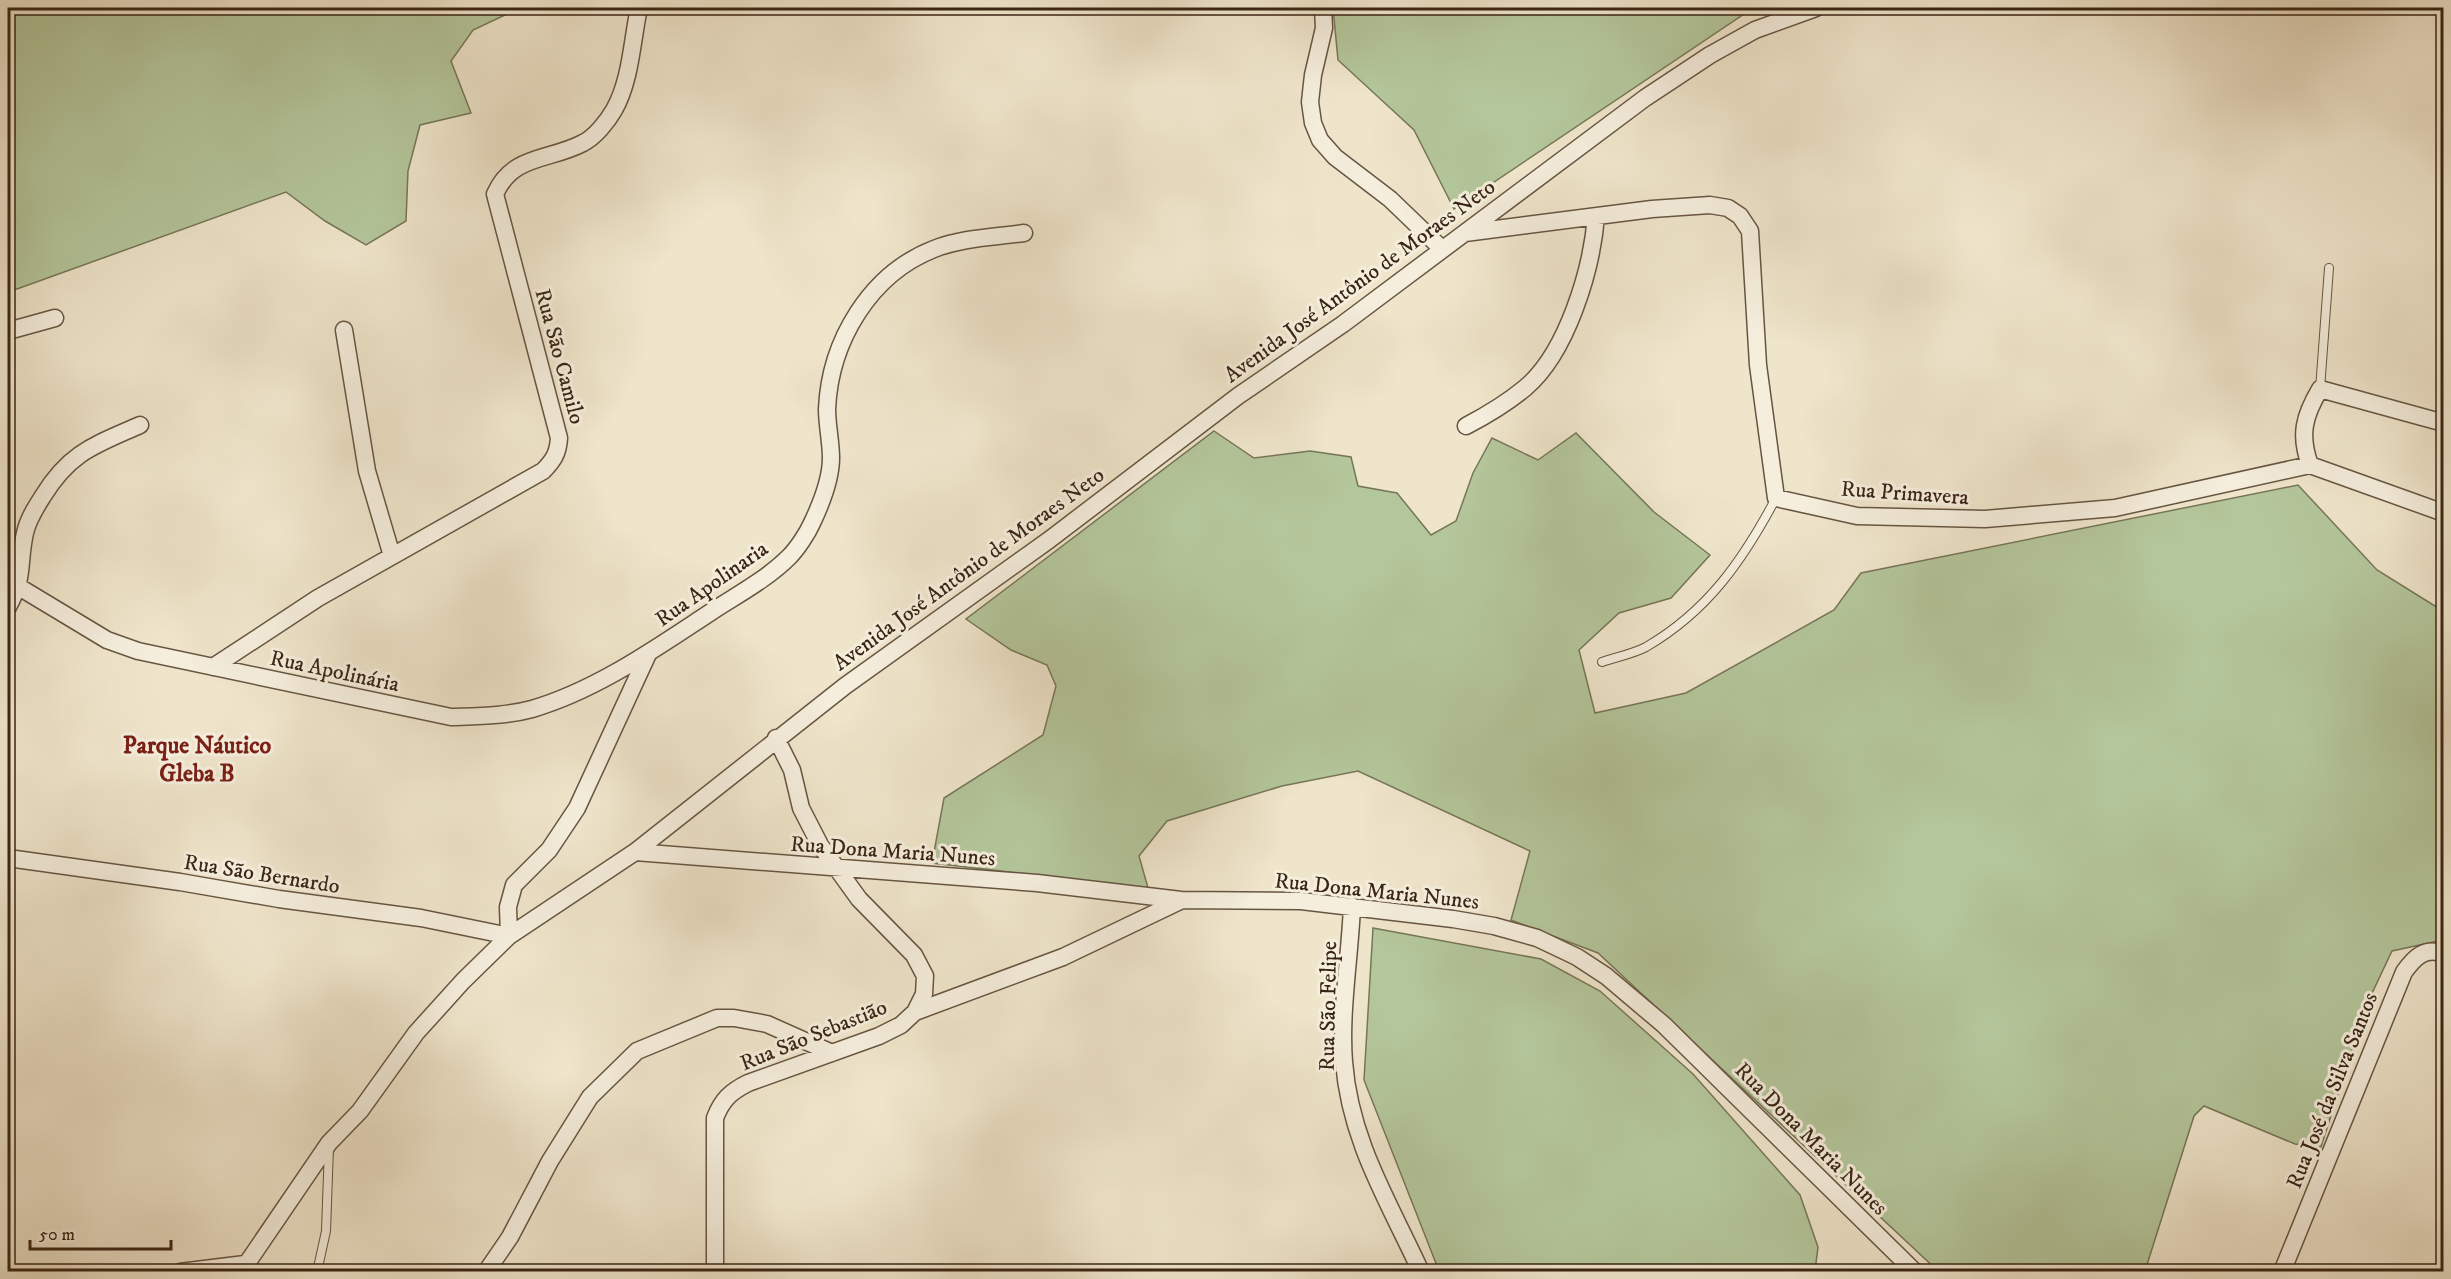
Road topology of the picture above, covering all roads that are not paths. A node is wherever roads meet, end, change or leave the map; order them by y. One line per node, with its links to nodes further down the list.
1 (639, 8): 19 (street, Rua São Camilo)
2 (1323, 8): 7 (street)
3 (1816, 8): 6 (street, Avenida José Antônio de Moraes Neto)
4 (1596, 216): 6 (street); 15 (street); 17 (street)
5 (1024, 233): 22 (street, Rua Apolinaria)
6 (1464, 233): 7 (street, Avenida José Antônio de Moraes Neto)
7 (1442, 248): 25 (street, Avenida José Antônio de Moraes Neto)
8 (2329, 268): 12 (lane)
9 (55, 318): 11 (street)
10 (344, 330): 19 (street)
11 (8, 331)
12 (2320, 389): 13 (street); 16 (street)
13 (2444, 423)
14 (140, 425): 20 (street)
15 (1466, 426)
16 (2310, 465): 17 (street, Rua Primavera); 18 (street)
17 (1776, 498): 23 (lane)
18 (2444, 513)
19 (393, 556): 24 (street, Rua São Camilo)
20 (19, 587): 21 (street); 24 (street, Rua Apolinária)
21 (8, 607)
22 (648, 654): 24 (street, Rua Apolinária); 31 (street)
23 (1602, 662)
24 (213, 667)
25 (776, 738): 26 (street, Avenida José Antônio de Moraes Neto); 28 (street, Rua São Sebastião)
26 (634, 852): 28 (street, Rua Dona Maria Nunes); 31 (street, Avenida José Antônio de Moraes Neto)
27 (8, 858): 31 (street, Rua São Bernardo)
28 (835, 868): 29 (street, Rua Dona Maria Nunes); 33 (street, Rua São Sebastião)
29 (1181, 900): 30 (street, Rua Dona Maria Nunes); 33 (street)
30 (1352, 906): 41 (street, Rua São Felipe); 42 (street, Rua Dona Maria Nunes)
31 (509, 936): 35 (street, Avenida José Antônio de Moraes Neto)
32 (2444, 954): 43 (street, Rua José da Silva Santos)
33 (915, 1012): 34 (street, Rua São Sebastião)
34 (832, 1053): 39 (street); 40 (street, Rua São Sebastião)
35 (329, 1143): 36 (street, Avenida José Antônio de Moraes Neto); 38 (lane)
36 (243, 1268): 37 (street)
37 (180, 1272)
38 (317, 1272)
39 (486, 1272)
40 (715, 1272)
41 (1422, 1272)
42 (1915, 1272)
43 (2282, 1272)

